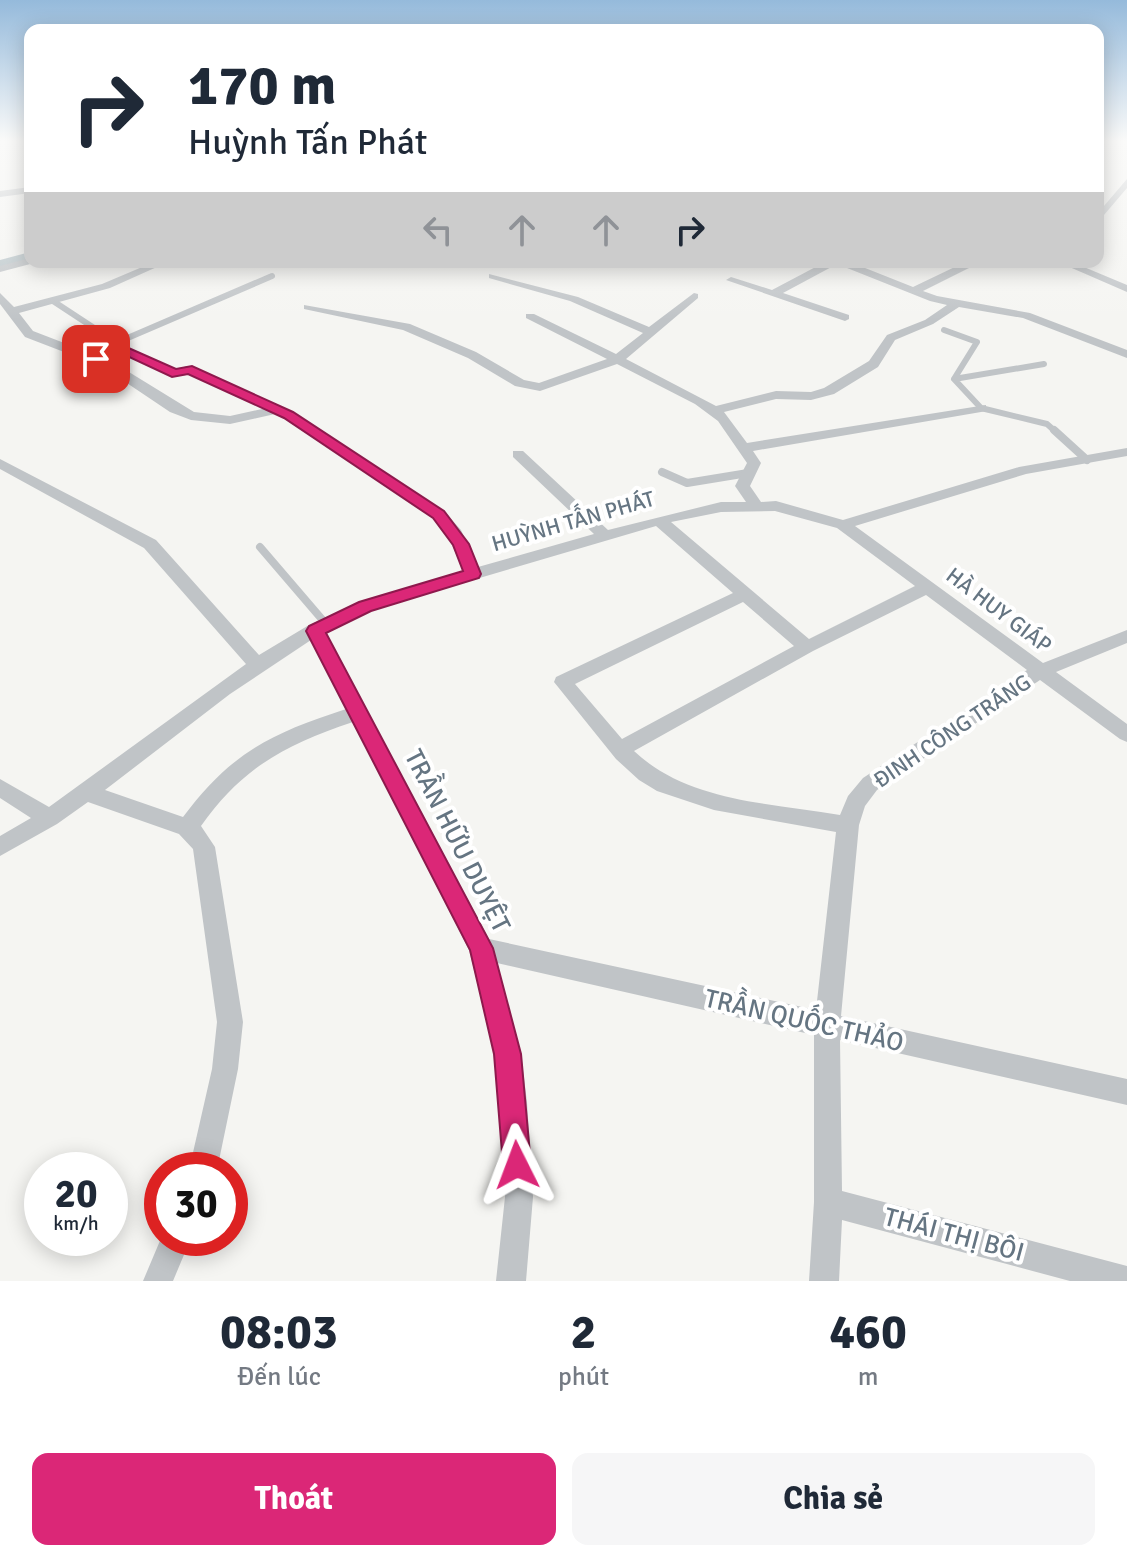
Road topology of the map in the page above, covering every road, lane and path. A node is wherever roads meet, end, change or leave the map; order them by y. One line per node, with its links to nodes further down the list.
1 (24, 263): 7 (street)
2 (149, 268): 16 (street)
3 (822, 268): 13 (street)
4 (855, 268): 12 (street)
5 (961, 268): 12 (street)
6 (1077, 268): 11 (street)
7 (0, 269)
8 (272, 276): 24 (lane)
9 (493, 276): 23 (street)
10 (731, 280): 13 (street)
11 (1127, 289)
12 (914, 291): 17 (street)
13 (773, 294): 21 (street)
14 (0, 296): 19 (street)
15 (694, 296): 23 (street)
16 (53, 301): 19 (street); 24 (lane)
17 (956, 304): 26 (street); 32 (street)
18 (308, 307): 28 (street)
19 (13, 311): 27 (street)
20 (530, 316): 28 (street)
21 (845, 317)
22 (944, 330): 30 (lane)
23 (651, 332): 28 (street)
24 (116, 342): 25 (lane); 27 (lane)
25 (128, 352): 27 (lane); 33 (lane)
26 (1127, 354)
27 (92, 357): 33 (street)
28 (617, 360): 32 (street)
29 (1044, 364): 30 (lane)
30 (954, 379): 31 (lane)
31 (981, 408): 34 (street); 37 (lane)
32 (714, 411): 34 (street)
33 (283, 412): 46 (street)
34 (743, 448): 40 (street)
35 (1127, 452): 37 (street)
36 (518, 454): 44 (street)
37 (1087, 460): 43 (street)
38 (0, 463): 52 (street)
39 (662, 472): 40 (lane)
40 (748, 473): 41 (street)
41 (755, 504): 42 (street, HUỲNH TẤN PHÁT); 43 (street, HUỲNH TẤN PHÁT)
42 (659, 520): 44 (street, HUỲNH TẤN PHÁT); 48 (street)
43 (843, 525): 47 (street, HÀ HUY GIÁP)
44 (605, 536): 46 (street, HUỲNH TẤN PHÁT)
45 (260, 547): 49 (lane)
46 (473, 574): 49 (street, HUỲNH TẤN PHÁT)
47 (928, 587): 51 (street); 53 (street, HÀ HUY GIÁP)
48 (745, 594): 51 (street); 56 (street)
49 (321, 627): 52 (street, HUỲNH TẤN PHÁT); 54 (street, TRẦN HỮU DUYỆT)
50 (1127, 636): 53 (street, ĐINH CÔNG TRÁNG)
51 (807, 647): 56 (street)
52 (257, 665): 58 (street, HUỲNH TẤN PHÁT)
53 (1040, 671): 55 (street, HÀ HUY GIÁP); 60 (street, ĐINH CÔNG TRÁNG)
54 (359, 712): 61 (street); 63 (street, TRẦN HỮU DUYỆT)
55 (1127, 734)
56 (620, 749): 60 (street)
57 (0, 787): 59 (street)
58 (85, 792): 59 (street, HUỲNH TẤN PHÁT); 61 (street)
59 (49, 818): 62 (street, HUỲNH TẤN PHÁT)
60 (848, 825): 64 (street, ĐINH CÔNG TRÁNG)
61 (187, 828): 66 (street)
62 (0, 847)
63 (481, 948): 64 (street, TRẦN QUỐC THẢO); 70 (street, TRẦN HỮU DUYỆT)
64 (827, 1026): 65 (street, TRẦN QUỐC THẢO); 67 (street, ĐINH CÔNG TRÁNG)
65 (1127, 1092)
66 (207, 1152)
67 (828, 1202): 71 (street, ĐINH CÔNG TRÁNG); 72 (street, THÁI THỊ BÔI)
68 (168, 1256): 69 (street)
69 (158, 1281)
70 (511, 1281)
71 (824, 1281)
72 (1127, 1281)

